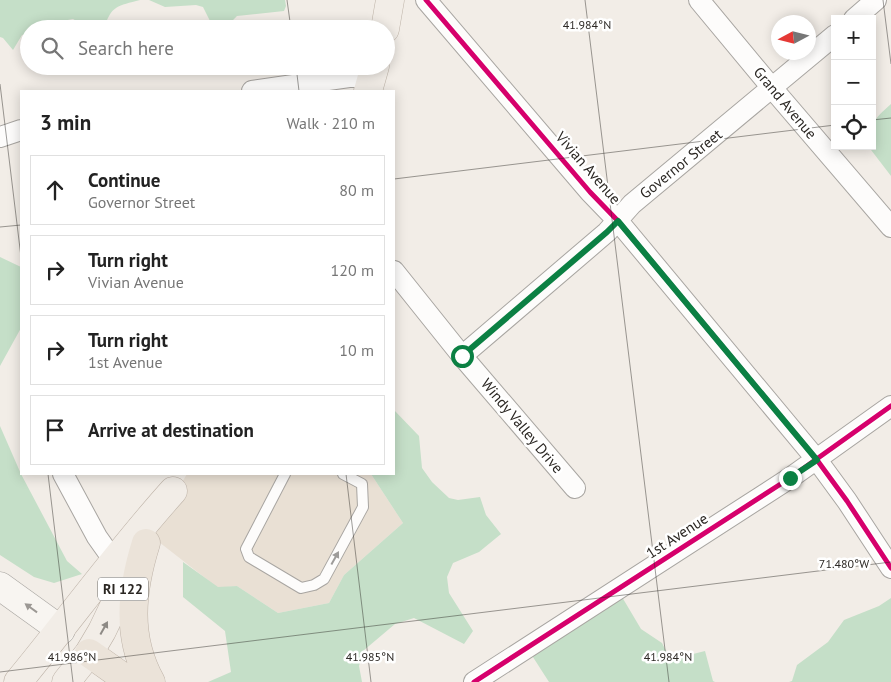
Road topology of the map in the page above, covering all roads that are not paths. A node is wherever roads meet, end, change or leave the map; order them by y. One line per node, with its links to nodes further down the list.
1 (390, 0): 6 (main road)
2 (426, 0): 13 (street, Vivian Avenue)
3 (699, 0): 9 (street, Grand Avenue)
4 (876, 0): 5 (street)
5 (859, 15)
6 (387, 20)
7 (831, 38): 9 (street, Governor Street)
8 (372, 78): 10 (street)
9 (772, 88): 13 (street, Governor Street); 14 (street, Grand Avenue)
10 (265, 90)
11 (20, 130): 12 (street)
12 (0, 137)
13 (618, 221): 16 (street, Governor Street); 18 (street, Vivian Avenue)
14 (891, 227)
15 (395, 272): 16 (street, Windy Valley Drive)
16 (462, 356): 23 (street, Windy Valley Drive)
17 (891, 406): 18 (street, 1st Avenue)
18 (817, 460): 26 (street, Vivian Avenue); 34 (street, 1st Avenue)
19 (64, 475): 25 (street)
20 (284, 475): 21 (lane, one-way to 21)
21 (345, 475)
22 (178, 482): 24 (main road, RI 122); 25 (main road, RI 122)
23 (575, 488)
24 (146, 544): 29 (main road, RI 122, one-way to 24); 33 (highway)
25 (114, 561): 28 (main road, RI 122)
26 (891, 568)
27 (0, 586): 28 (street, one-way to 27)
28 (61, 630): 29 (main road); 30 (main road, RI 122)
29 (89, 653): 31 (main road, RI 122); 32 (highway)
30 (18, 682)
31 (66, 682)
32 (130, 682)
33 (151, 682)
34 (474, 682)

